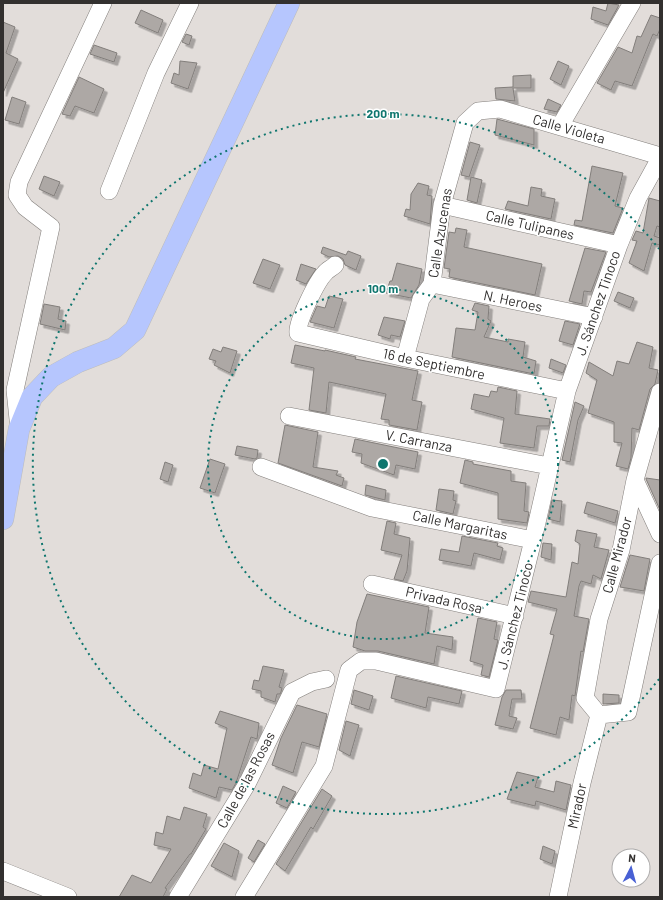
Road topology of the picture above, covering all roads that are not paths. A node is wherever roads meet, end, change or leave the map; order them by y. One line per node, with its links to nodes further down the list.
1 (103, 3): 18 (street)
2 (190, 3): 8 (street)
3 (289, 3): 18 (main road)
4 (632, 3): 6 (street)
5 (478, 111): 6 (street, Calle Violeta); 9 (street, Calle Azucenas)
6 (560, 126): 7 (street, Calle Violeta)
7 (660, 157): 10 (street, J. Sánchez Tinoco)
8 (110, 191)
9 (442, 205): 10 (street, Calle Tulipanes); 12 (street, Calle Azucenas)
10 (619, 245): 13 (street, J. Sánchez Tinoco)
11 (335, 265): 14 (street, 16 de Septiembre)
12 (432, 284): 13 (street, N. Heroes); 14 (street, Calle Azucenas)
13 (594, 317): 15 (street, J. Sánchez Tinoco)
14 (405, 358): 15 (street, 16 de Septiembre)
15 (567, 391): 19 (street, J. Sánchez Tinoco)
16 (660, 392): 21 (street, Calle Mirador)
17 (289, 416): 19 (street, V. Carranza)
18 (19, 429): 22 (main road)
19 (549, 466): 24 (street, J. Sánchez Tinoco)
20 (261, 467): 24 (street, Calle Margaritas)
21 (634, 480): 23 (street); 30 (street, Calle Mirador)
22 (3, 519)
23 (660, 534)
24 (533, 540): 28 (street, J. Sánchez Tinoco)
25 (660, 563): 27 (street)
26 (372, 584): 28 (street, Privada Rosa)
27 (655, 607): 30 (street)
28 (515, 616): 34 (street, J. Sánchez Tinoco)
29 (326, 679): 33 (street, Calle de las Rosas)
30 (599, 715): 35 (street, Mirador)
31 (3, 871): 32 (street)
32 (68, 897)
33 (178, 897)
34 (244, 897)
35 (558, 897)

